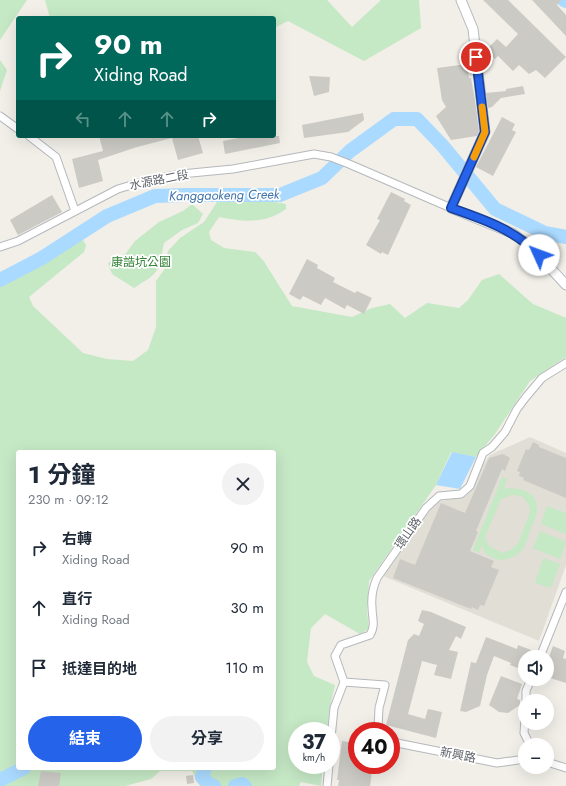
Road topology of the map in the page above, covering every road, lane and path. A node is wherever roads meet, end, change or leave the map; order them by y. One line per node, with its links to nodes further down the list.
1 (461, 0): 5 (street)
2 (0, 116): 3 (street)
3 (16, 128)
4 (32, 138): 6 (street)
5 (451, 208): 6 (street, 水源路二段); 8 (street)
6 (75, 211): 7 (street, 水源路二段)
7 (0, 247)
8 (566, 285)
9 (566, 363): 12 (street, 環山路)
10 (566, 592): 11 (street)
11 (543, 650)
12 (344, 682): 13 (street); 14 (street)
13 (333, 722)
14 (378, 722)
15 (400, 744): 16 (street, 新興路)
16 (518, 760)
17 (554, 764): 18 (street)
18 (566, 768)
19 (328, 774): 20 (street)
20 (327, 786)

